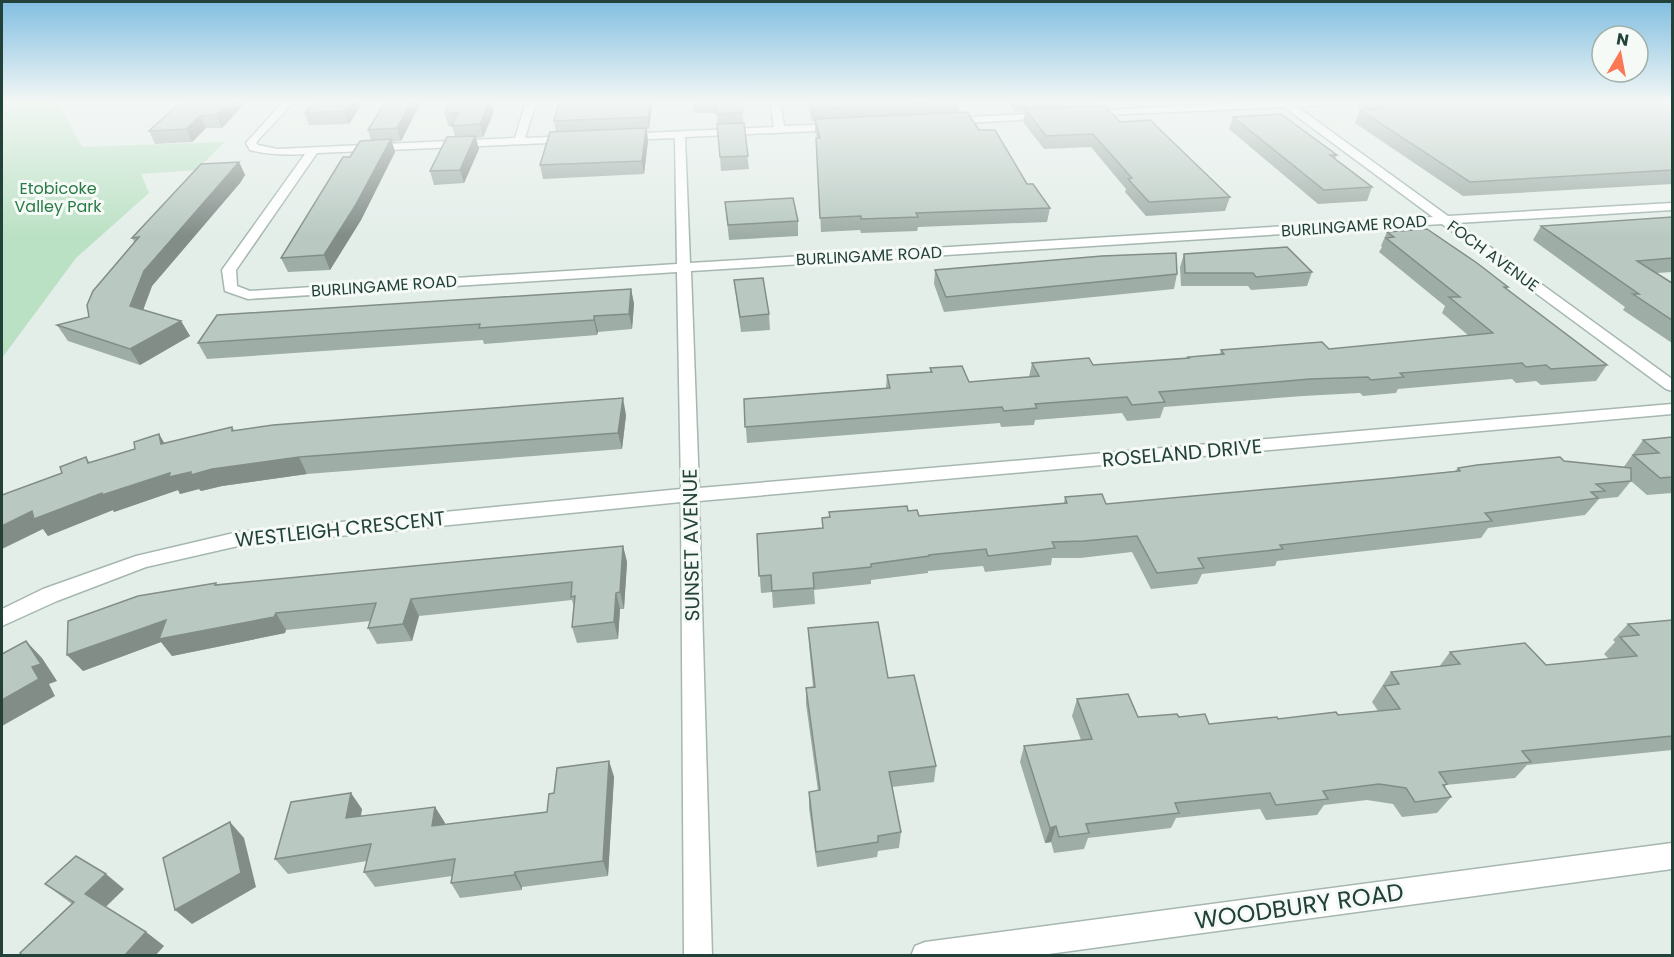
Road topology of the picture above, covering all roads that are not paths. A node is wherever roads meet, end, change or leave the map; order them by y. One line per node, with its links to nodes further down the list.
1 (253, 147): 5 (street)
2 (402, 147): 5 (street)
3 (680, 147): 8 (street, SUNSET AVENUE)
4 (1344, 147): 7 (street, FOCH AVENUE)
5 (313, 151): 8 (street, BURLINGAME ROAD)
6 (1672, 206): 7 (street, BURLINGAME ROAD)
7 (1444, 221): 8 (street, BURLINGAME ROAD); 9 (street, FOCH AVENUE)
8 (683, 267): 11 (street, SUNSET AVENUE)
9 (1672, 386)
10 (1672, 409): 11 (street, ROSELAND DRIVE)
11 (690, 494): 12 (street, WESTLEIGH CRESCENT); 14 (street, SUNSET AVENUE)
12 (2, 618)
13 (1672, 856): 15 (street, WOODBURY ROAD)
14 (698, 956)
15 (925, 956)

